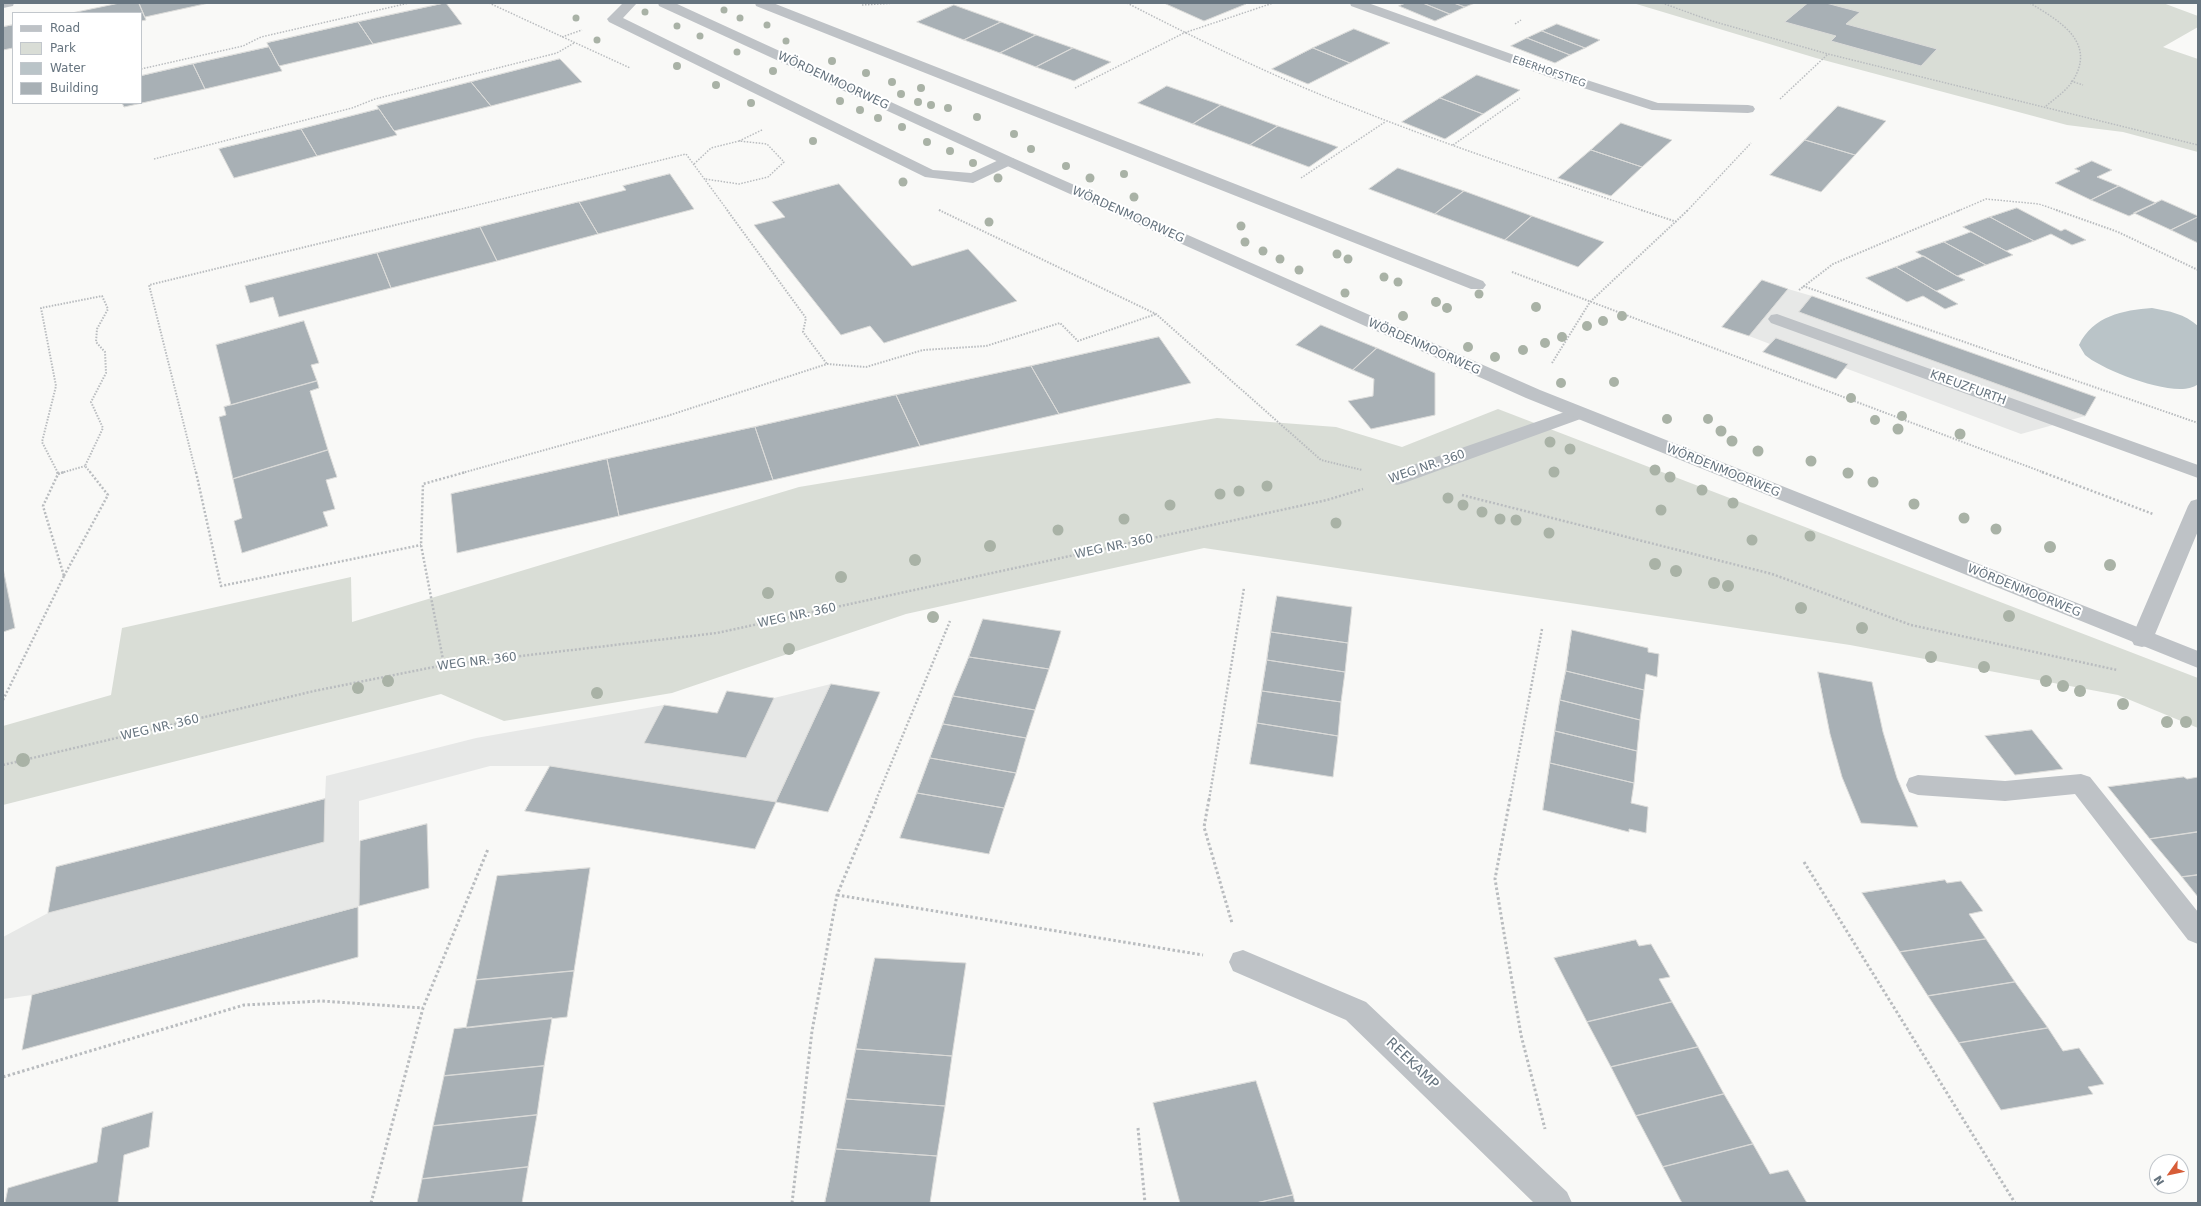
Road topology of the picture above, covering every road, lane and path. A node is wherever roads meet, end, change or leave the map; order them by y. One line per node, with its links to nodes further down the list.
1 (8, 3): 13 (street)
2 (409, 3): 19 (path)
3 (489, 3): 16 (path)
4 (631, 3): 32 (street)
5 (664, 3): 32 (street, WÖRDENMOORWEG)
6 (761, 3): 25 (street)
7 (896, 3): 14 (path)
8 (1127, 3): 15 (path)
9 (1273, 3): 15 (path)
10 (1356, 3): 20 (street, EBERHOFSTIEG)
11 (1662, 3): 17 (path)
12 (2030, 3): 21 (path)
13 (3, 4)
14 (860, 5)
15 (1184, 33): 25 (path); 26 (path)
16 (575, 43): 18 (path); 31 (path)
17 (1828, 54): 23 (path); 24 (path)
18 (631, 68)
19 (142, 69)
20 (1554, 74): 24 (street, EBERHOFSTIEG); 29 (path)
21 (2071, 81): 22 (path); 23 (path)
22 (2083, 85)
23 (2045, 107): 30 (path)
24 (1748, 109): 37 (path)
25 (1031, 110): 35 (street)
26 (1386, 121): 29 (path); 35 (path)
27 (758, 125): 28 (path)
28 (739, 141): 33 (path); 34 (path)
29 (1453, 145): 37 (path)
30 (2198, 145)
31 (154, 159)
32 (1008, 161): 45 (street, WÖRDENMOORWEG)
33 (694, 164): 34 (path); 54 (path)
34 (705, 179): 44 (path)
35 (1266, 201): 39 (street)
36 (938, 210): 42 (path)
37 (1677, 222): 41 (path)
38 (2198, 270): 40 (path)
39 (1477, 285): 41 (path)
40 (1802, 286): 43 (path); 47 (path)
41 (1590, 302): 45 (path); 53 (path)
42 (1156, 314): 44 (path); 51 (path)
43 (1777, 319): 49 (street, KREUZFURTH)
44 (827, 364): 54 (path)
45 (1533, 394): 46 (street, WÖRDENMOORWEG)
46 (1579, 413): 51 (street, WEG NR. 360); 59 (street, WÖRDENMOORWEG)
47 (2198, 423)
48 (85, 466): 50 (path); 50 (path); 55 (path)
49 (2198, 472)
50 (58, 474): 55 (path)
51 (1397, 478): 61 (path, WEG NR. 360); 62 (path)
52 (2198, 506): 53 (street)
53 (2189, 528): 59 (street)
54 (421, 545): 61 (path)
55 (64, 576): 63 (path)
56 (1244, 588): 70 (path)
57 (950, 620): 68 (path)
58 (1542, 629): 74 (path)
59 (2142, 639): 60 (street, WÖRDENMOORWEG)
60 (2198, 660)
61 (444, 665): 64 (path, WEG NR. 360)
62 (2120, 670)
63 (3, 700)
64 (3, 765)
65 (1918, 785): 69 (street)
66 (488, 849): 71 (path)
67 (1804, 862): 79 (path)
68 (837, 895): 70 (path); 76 (path)
69 (2198, 932)
70 (1243, 962): 78 (street, REEKAMP)
71 (423, 1008): 72 (path); 75 (path)
72 (3, 1077)
73 (1138, 1128): 77 (path)
74 (1546, 1134)
75 (371, 1203)
76 (792, 1203)
77 (1145, 1203)
78 (1556, 1203)
79 (2015, 1203)

